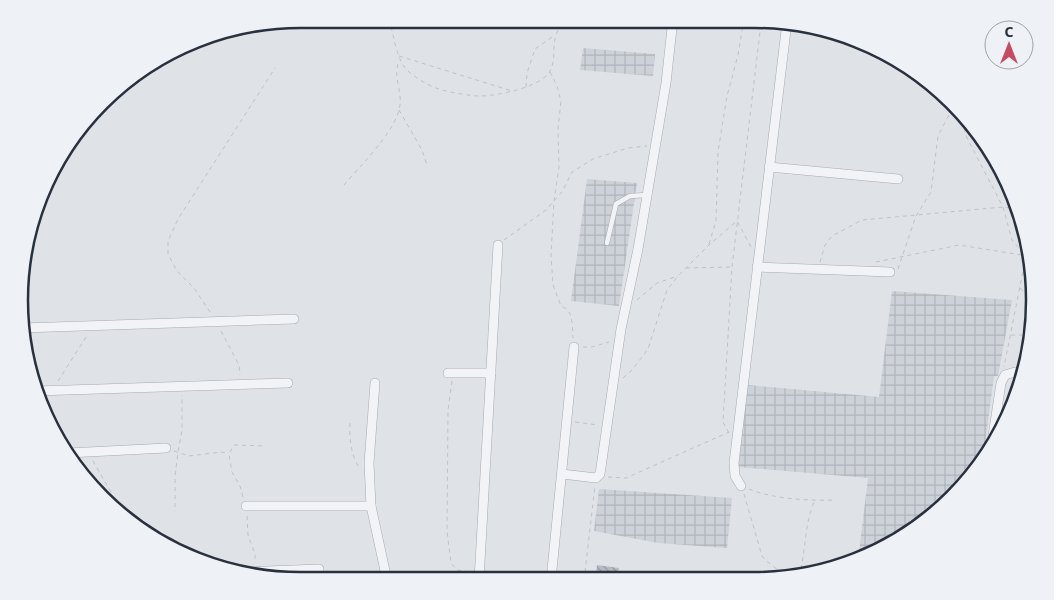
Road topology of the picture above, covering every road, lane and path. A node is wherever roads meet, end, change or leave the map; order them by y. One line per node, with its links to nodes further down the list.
1 (391, 28): 8 (path)
2 (561, 28): 7 (path)
3 (671, 28): 17 (street)
4 (742, 28): 30 (path)
5 (762, 28): 27 (path)
6 (786, 30): 19 (street)
7 (558, 33): 11 (path); 12 (path)
8 (398, 55): 9 (path); 13 (path)
9 (400, 60): 13 (path); 14 (path)
10 (275, 68): 46 (path)
11 (550, 72): 12 (path); 23 (path)
12 (526, 87): 13 (path)
13 (513, 91)
14 (399, 110): 18 (path); 21 (path)
15 (950, 111): 26 (path)
16 (963, 125): 24 (path)
17 (655, 145): 22 (street); 23 (path)
18 (427, 165)
19 (769, 167): 20 (street); 34 (street)
20 (898, 179)
21 (344, 185)
22 (647, 195): 28 (lane); 44 (street)
23 (554, 201): 29 (path); 52 (path)
24 (1003, 207): 25 (path); 26 (path); 31 (path)
25 (1011, 208)
26 (916, 216): 33 (path); 39 (path)
27 (737, 221): 30 (path); 34 (path); 36 (path)
28 (607, 243)
29 (498, 245): 55 (street)
30 (709, 245): 38 (path)
31 (1022, 250)
32 (1022, 255): 33 (path)
33 (902, 258): 35 (path); 40 (path)
34 (758, 263): 39 (street); 68 (street)
35 (874, 263)
36 (732, 266): 38 (path); 69 (path)
37 (1024, 267): 42 (path)
38 (686, 268): 41 (path)
39 (818, 270): 40 (street)
40 (890, 272)
41 (678, 276): 44 (path); 61 (path)
42 (1019, 288): 43 (path); 49 (path)
43 (1026, 293)
44 (625, 310): 51 (street)
45 (294, 319): 46 (street)
46 (216, 322): 47 (street); 59 (path)
47 (93, 326): 48 (street); 62 (path)
48 (29, 328)
49 (1010, 335): 50 (path); 56 (path)
50 (1024, 335)
51 (620, 340): 52 (path); 61 (street)
52 (574, 346): 64 (street)
53 (1017, 372): 56 (street)
54 (450, 373): 55 (street); 93 (path)
55 (491, 373): 94 (street)
56 (1005, 375): 67 (street)
57 (288, 383): 59 (street)
58 (375, 383): 85 (street)
59 (240, 384): 60 (street)
60 (182, 386): 62 (street); 74 (path)
61 (613, 387): 66 (street)
62 (50, 390): 63 (street)
63 (43, 391)
64 (566, 422): 66 (path); 78 (street)
65 (350, 423): 77 (path)
66 (607, 425): 79 (street)
67 (995, 426)
68 (738, 428): 69 (path); 75 (street)
69 (728, 432): 75 (path); 79 (path)
70 (266, 446): 76 (path)
71 (166, 448): 73 (street); 74 (path)
72 (74, 452): 73 (street)
73 (80, 452): 81 (path)
74 (178, 452): 76 (path); 86 (path)
75 (735, 452): 80 (street)
76 (229, 454): 84 (path)
77 (361, 471)
78 (562, 474): 79 (street); 95 (street)
79 (598, 476): 96 (path)
80 (741, 486): 83 (path); 91 (path)
81 (112, 497)
82 (836, 500): 83 (path)
83 (815, 501): 87 (path)
84 (246, 506): 85 (street); 88 (path)
85 (371, 506): 92 (street)
86 (175, 507)
87 (802, 568)
88 (256, 569)
89 (319, 569): 90 (street)
90 (274, 571)
91 (782, 571)
92 (385, 572)
93 (464, 572)
94 (479, 572)
95 (552, 572)
96 (585, 572)

